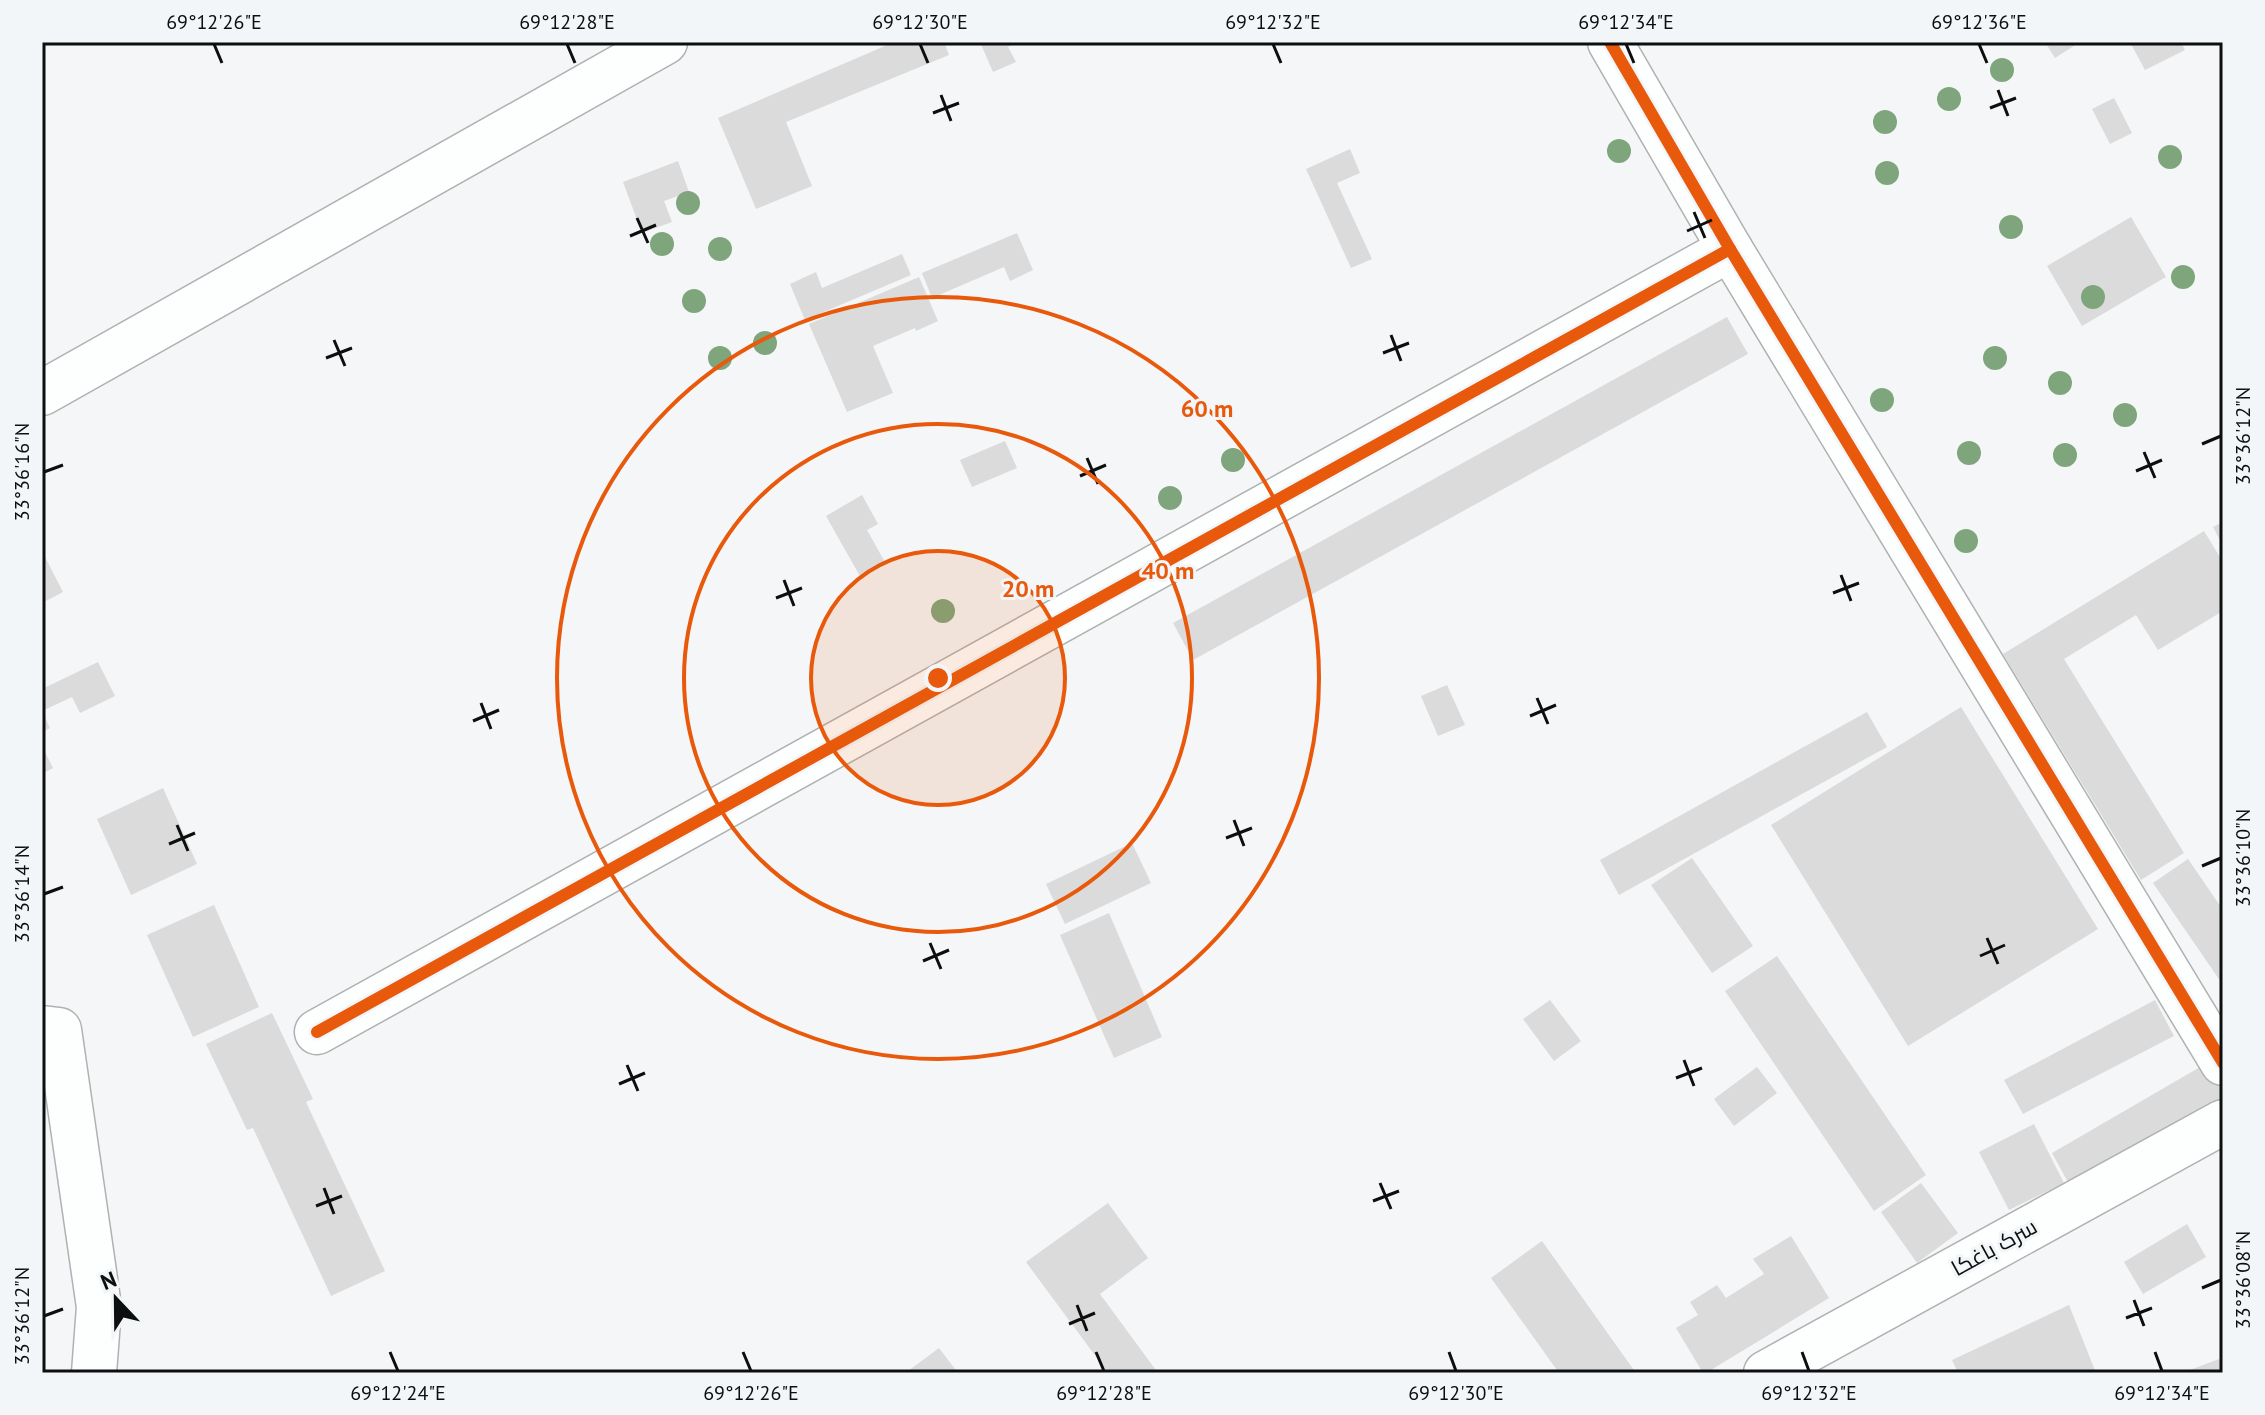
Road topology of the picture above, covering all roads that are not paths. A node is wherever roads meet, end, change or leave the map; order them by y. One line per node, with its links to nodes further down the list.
1 (665, 42): 4 (street)
2 (1610, 42): 3 (street)
3 (1730, 249): 6 (street); 7 (street)
4 (42, 393)
5 (42, 1028): 9 (street)
6 (317, 1032)
7 (2223, 1063)
8 (2223, 1122): 10 (street, سرک باغکا)
9 (94, 1373)
10 (1766, 1373)

